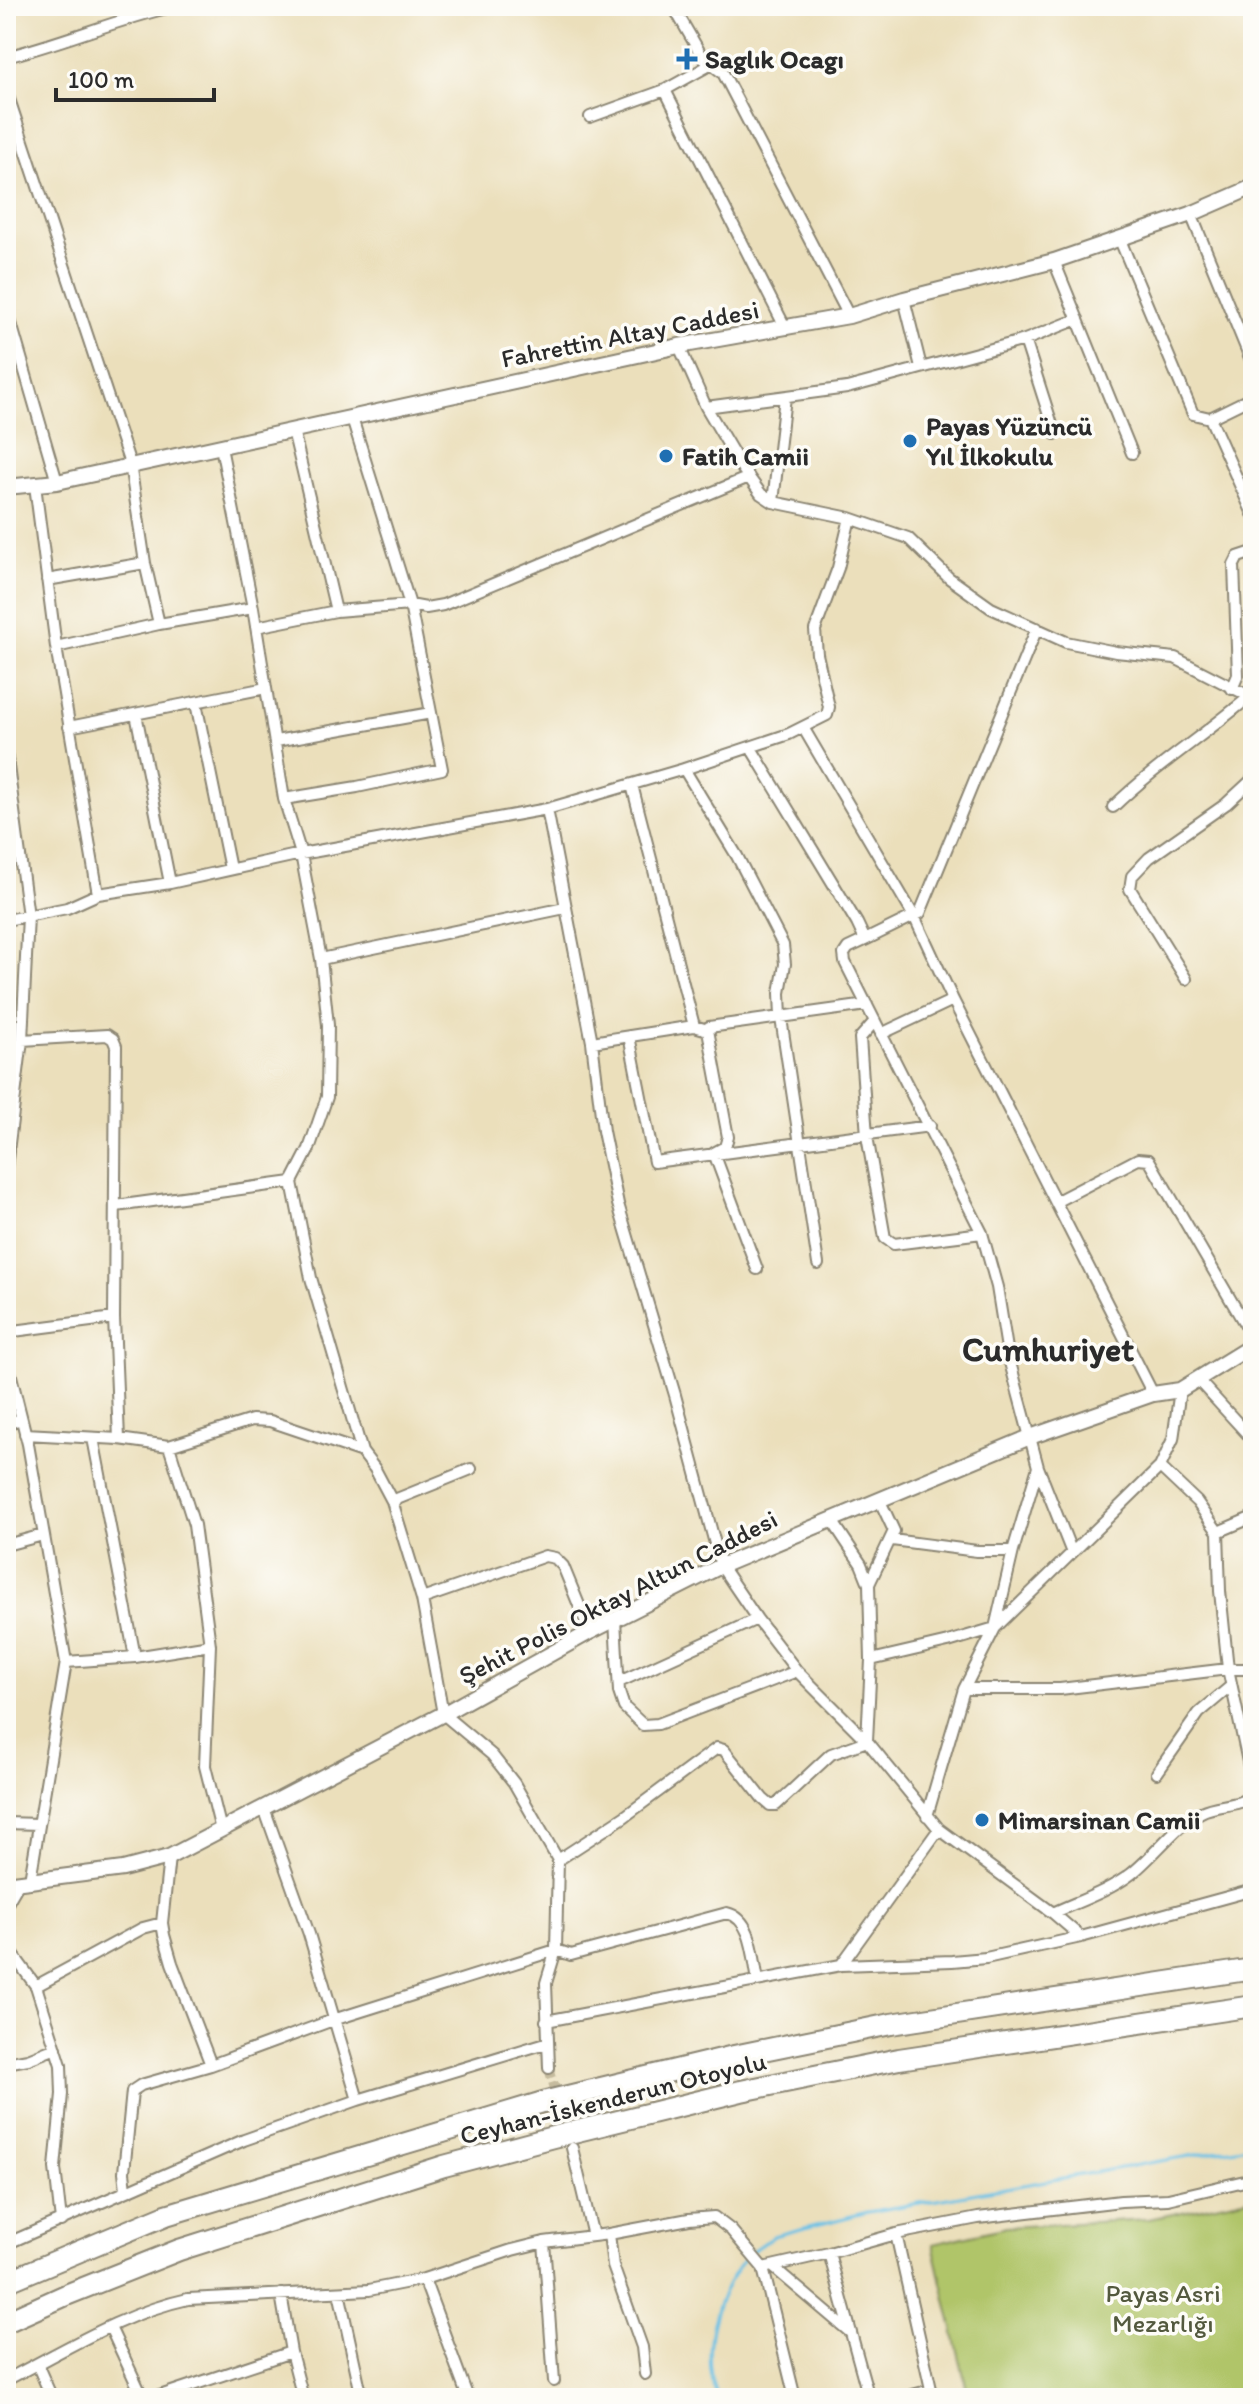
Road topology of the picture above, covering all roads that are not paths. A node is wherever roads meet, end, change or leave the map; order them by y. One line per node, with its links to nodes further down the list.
1 (175, 6): 3 (street)
2 (673, 6): 5 (street)
3 (144, 9): 4 (street)
4 (6, 57)
5 (710, 65): 7 (street); 15 (street)
6 (6, 90): 31 (street)
7 (665, 90): 8 (street); 17 (street)
8 (590, 117)
9 (1253, 187): 10 (street, Fahrettin Altay Caddesi)
10 (1191, 214): 11 (street, Fahrettin Altay Caddesi); 20 (street)
11 (1120, 240): 12 (street, Fahrettin Altay Caddesi); 26 (street)
12 (1054, 261): 13 (street, Fahrettin Altay Caddesi); 16 (street)
13 (904, 299): 15 (street, Fahrettin Altay Caddesi); 21 (street)
14 (6, 306): 33 (street)
15 (849, 316): 17 (street, Fahrettin Altay Caddesi)
16 (1078, 319): 18 (street); 30 (street)
17 (786, 329): 19 (street, Fahrettin Altay Caddesi)
18 (1025, 340): 21 (street); 28 (street)
19 (679, 346): 24 (street); 25 (street, Fahrettin Altay Caddesi)
20 (1253, 365)
21 (921, 367): 22 (street)
22 (785, 397): 24 (street); 36 (street)
23 (1253, 397): 26 (street)
24 (706, 407): 32 (street)
25 (352, 418): 27 (street, Fahrettin Altay Caddesi); 42 (street)
26 (1210, 418): 37 (street)
27 (293, 430): 29 (street, Fahrettin Altay Caddesi); 44 (street)
28 (1055, 434)
29 (221, 447): 31 (street, Fahrettin Altay Caddesi); 43 (street)
30 (1132, 453)
31 (130, 464): 33 (street, Fahrettin Altay Caddesi); 40 (street)
32 (749, 477): 36 (street); 42 (street)
33 (57, 482): 34 (street, Fahrettin Altay Caddesi)
34 (35, 485): 35 (street, Fahrettin Altay Caddesi); 41 (street)
35 (6, 487)
36 (773, 502): 38 (street)
37 (1253, 514)
38 (850, 518): 47 (street); 56 (street)
39 (1253, 552): 50 (street)
40 (145, 563): 41 (street); 45 (street)
41 (47, 580): 48 (street)
42 (410, 605): 44 (street); 53 (street)
43 (253, 608): 45 (street); 46 (street)
44 (336, 611): 46 (street)
45 (159, 624): 48 (street)
46 (256, 627): 49 (street)
47 (1037, 628): 50 (street); 72 (street)
48 (56, 647): 55 (street)
49 (266, 688): 52 (street); 57 (street)
50 (1232, 689): 51 (street)
51 (1251, 698): 64 (street)
52 (196, 703): 54 (street); 67 (street)
53 (431, 713): 57 (street); 63 (street)
54 (136, 714): 55 (street); 68 (street)
55 (69, 727): 69 (street)
56 (804, 729): 58 (street); 72 (street)
57 (276, 741): 63 (street)
58 (751, 748): 60 (street); 74 (street)
59 (6, 751): 71 (street)
60 (684, 769): 62 (street); 79 (street)
61 (1253, 779): 76 (street)
62 (632, 785): 65 (street); 81 (street)
63 (284, 799): 66 (street)
64 (1113, 807)
65 (547, 809): 66 (street); 70 (street)
66 (301, 854): 67 (street); 75 (street)
67 (230, 869): 68 (street)
68 (170, 883): 69 (street)
69 (98, 894): 71 (street)
70 (565, 908): 75 (street); 86 (street)
71 (28, 916): 73 (street); 85 (street)
72 (915, 918): 74 (street); 77 (street)
73 (6, 920)
74 (865, 940): 78 (street)
75 (321, 959): 94 (street)
76 (1186, 979)
77 (953, 1000): 83 (street); 95 (street)
78 (867, 1005): 79 (street); 80 (street)
79 (781, 1018): 82 (street); 91 (street)
80 (875, 1021): 83 (street); 90 (street)
81 (694, 1026): 82 (street); 84 (street)
82 (708, 1030): 92 (street)
83 (881, 1034): 89 (street)
84 (629, 1036): 86 (street); 92 (street)
85 (22, 1040): 88 (street); 96 (street)
86 (592, 1042): 130 (street)
87 (6, 1063): 88 (street)
88 (18, 1063): 93 (street)
89 (930, 1126): 90 (street); 97 (street)
90 (867, 1136): 91 (street); 97 (street)
91 (798, 1144): 92 (street); 98 (street)
92 (714, 1153): 99 (street)
93 (6, 1167)
94 (292, 1182): 96 (street); 116 (street)
95 (1057, 1201): 102 (street); 107 (street)
96 (116, 1206): 100 (street)
97 (982, 1233): 111 (street)
98 (818, 1264)
99 (757, 1269)
100 (114, 1318): 101 (street); 113 (street)
101 (6, 1332)
102 (1253, 1338)
103 (1253, 1345): 105 (street, Şehit Polis Oktay Altun Caddesi)
104 (6, 1356): 108 (street)
105 (1198, 1380): 106 (street, Şehit Polis Oktay Altun Caddesi); 114 (street)
106 (1180, 1390): 107 (street, Şehit Polis Oktay Altun Caddesi); 118 (street)
107 (1153, 1394): 111 (street, Şehit Polis Oktay Altun Caddesi)
108 (21, 1419): 109 (street); 110 (street)
109 (6, 1424)
110 (25, 1434): 112 (street); 125 (street)
111 (1030, 1437): 117 (street); 121 (street, Şehit Polis Oktay Altun Caddesi)
112 (93, 1438): 113 (street); 138 (street)
113 (119, 1439): 115 (street)
114 (1253, 1440)
115 (169, 1446): 116 (street); 137 (street)
116 (362, 1452): 120 (street)
117 (1038, 1467): 128 (street); 129 (street)
118 (1160, 1467): 124 (street); 129 (street)
119 (471, 1469): 120 (street)
120 (392, 1501): 132 (street)
121 (880, 1501): 123 (street, Şehit Polis Oktay Altun Caddesi); 126 (street)
122 (1253, 1517): 124 (street)
123 (831, 1519): 130 (street, Şehit Polis Oktay Altun Caddesi); 131 (street)
124 (1218, 1532): 141 (street)
125 (43, 1535): 127 (street); 140 (street)
126 (892, 1540): 128 (street); 131 (street)
127 (6, 1545)
128 (1013, 1551): 135 (street)
129 (1072, 1553): 135 (street)
130 (721, 1566): 133 (street, Şehit Polis Oktay Altun Caddesi); 134 (street)
131 (869, 1584): 139 (street)
132 (422, 1599): 136 (street); 147 (street)
133 (615, 1619): 136 (street, Şehit Polis Oktay Altun Caddesi); 144 (street)
134 (757, 1619): 143 (street); 144 (street)
135 (995, 1628): 139 (street); 146 (street)
136 (590, 1632): 147 (street, Şehit Polis Oktay Altun Caddesi)
137 (210, 1645): 138 (street); 157 (street)
138 (135, 1657): 140 (street)
139 (871, 1660): 148 (street)
140 (66, 1662): 155 (street)
141 (1228, 1669): 142 (street); 145 (street); 146 (street)
142 (1253, 1669)
143 (797, 1671): 144 (street); 148 (street)
144 (619, 1682)
145 (1231, 1686): 149 (street); 150 (street)
146 (964, 1689): 153 (street)
147 (443, 1714): 152 (street, Şehit Polis Oktay Altun Caddesi); 159 (street)
148 (867, 1741): 153 (street); 159 (street)
149 (1157, 1773)
150 (1253, 1785)
151 (1253, 1794): 163 (street)
152 (264, 1808): 157 (street, Şehit Polis Oktay Altun Caddesi); 173 (street)
153 (927, 1816): 156 (street)
154 (6, 1823): 155 (street)
155 (39, 1824): 160 (street)
156 (939, 1829): 163 (street); 168 (street)
157 (221, 1830): 158 (street, Şehit Polis Oktay Altun Caddesi)
158 (169, 1857): 160 (street, Şehit Polis Oktay Altun Caddesi); 164 (street)
159 (558, 1860): 167 (street)
160 (19, 1882): 162 (street)
161 (1253, 1890): 165 (street)
162 (6, 1905)
163 (1053, 1913): 165 (street)
164 (162, 1923): 171 (street); 178 (street)
165 (1081, 1937): 168 (street)
166 (6, 1945): 171 (street)
167 (556, 1950): 170 (street); 173 (street); 174 (street)
168 (841, 1965): 170 (street)
169 (1253, 1969): 193 (highway, Ceyhan-İskenderun Otoyolu)
170 (758, 1980): 174 (street)
171 (36, 1986): 176 (street)
172 (1253, 2006): 196 (highway, Ceyhan-İskenderun Otoyolu)
173 (333, 2020): 178 (street); 180 (street)
174 (546, 2021): 175 (street)
175 (546, 2043): 179 (street); 180 (street)
176 (56, 2048): 177 (street); 184 (street)
177 (6, 2063)
178 (211, 2065): 183 (street)
179 (549, 2068)
180 (358, 2100): 183 (street)
181 (572, 2148): 187 (street)
182 (1253, 2179): 186 (street)
183 (126, 2189): 184 (street)
184 (61, 2221): 189 (street)
185 (609, 2234): 187 (street); 191 (street); 201 (street)
186 (896, 2234): 190 (street); 204 (street)
187 (593, 2236): 188 (street)
188 (544, 2242): 192 (street); 203 (street)
189 (6, 2244)
190 (829, 2253): 191 (street); 198 (street)
191 (768, 2267): 198 (street); 211 (street)
192 (424, 2279): 194 (street); 210 (street)
193 (6, 2282)
194 (339, 2292): 195 (street); 209 (street)
195 (281, 2294): 197 (street); 199 (street)
196 (6, 2322)
197 (110, 2327): 200 (street); 206 (street)
198 (851, 2333): 212 (street)
199 (291, 2352): 207 (street); 208 (street)
200 (37, 2364): 202 (street); 205 (street)
201 (645, 2374)
202 (6, 2380)
203 (554, 2381)
204 (932, 2394): 213 (street)
205 (52, 2398)
206 (143, 2398)
207 (154, 2398)
208 (303, 2398)
209 (362, 2398)
210 (468, 2398)
211 (795, 2398)
212 (869, 2398)
213 (901, 2398)

